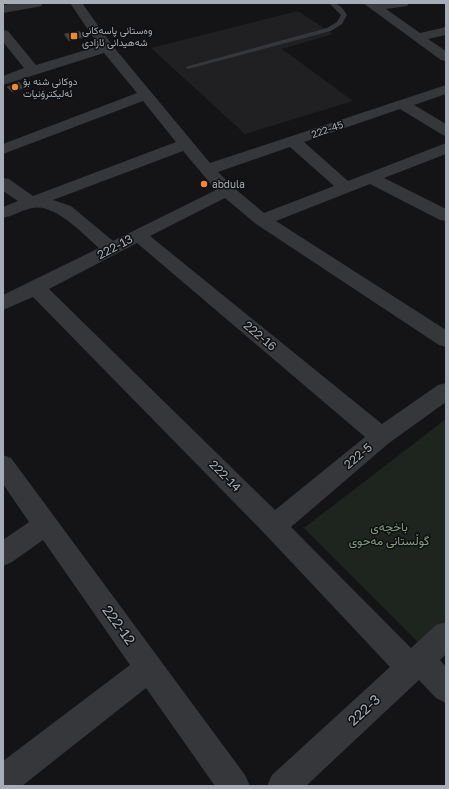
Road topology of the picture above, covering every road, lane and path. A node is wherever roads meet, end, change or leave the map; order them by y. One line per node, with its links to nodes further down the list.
1 (37, 3): 6 (street)
2 (76, 3): 10 (street)
3 (332, 3): 12 (lane)
4 (402, 3): 5 (street)
5 (373, 5): 9 (street)
6 (3, 9)
7 (446, 31): 9 (street)
8 (3, 34): 13 (street)
9 (417, 37): 11 (street)
10 (107, 48): 13 (street); 16 (street)
11 (446, 57)
12 (188, 67)
13 (33, 70): 14 (street)
14 (3, 81)
15 (446, 89): 17 (street, 222-45)
16 (146, 95): 20 (street); 22 (street)
17 (402, 104): 18 (street); 19 (street, 222-45)
18 (446, 131)
19 (293, 141): 23 (street, 222-45); 26 (street)
20 (186, 144): 23 (street); 28 (street)
21 (446, 148): 24 (street)
22 (3, 149)
23 (207, 170): 27 (street)
24 (370, 177): 26 (street); 30 (street)
25 (3, 183): 28 (street)
26 (345, 187): 31 (street)
27 (227, 191): 31 (street); 32 (street, 222-13)
28 (30, 202): 29 (street); 33 (street)
29 (3, 213)
30 (446, 216)
31 (262, 220): 36 (street)
32 (138, 234): 33 (street, 222-13); 38 (street, 222-16)
33 (112, 249): 34 (street, 222-13)
34 (36, 288): 35 (street, 222-13); 41 (street, 222-14)
35 (3, 303)
36 (446, 340)
37 (446, 391): 38 (street, 222-5)
38 (381, 436): 41 (street, 222-5)
39 (3, 465): 40 (street, 222-12)
40 (46, 524): 42 (street); 45 (street, 222-12)
41 (274, 526): 44 (street, 222-14)
42 (3, 554)
43 (446, 635): 44 (street, 222-3)
44 (415, 664): 46 (street, 222-14); 48 (street, 222-3)
45 (149, 668): 47 (street); 49 (street, 222-12)
46 (446, 688)
47 (3, 781)
48 (286, 785)
49 (234, 786)

